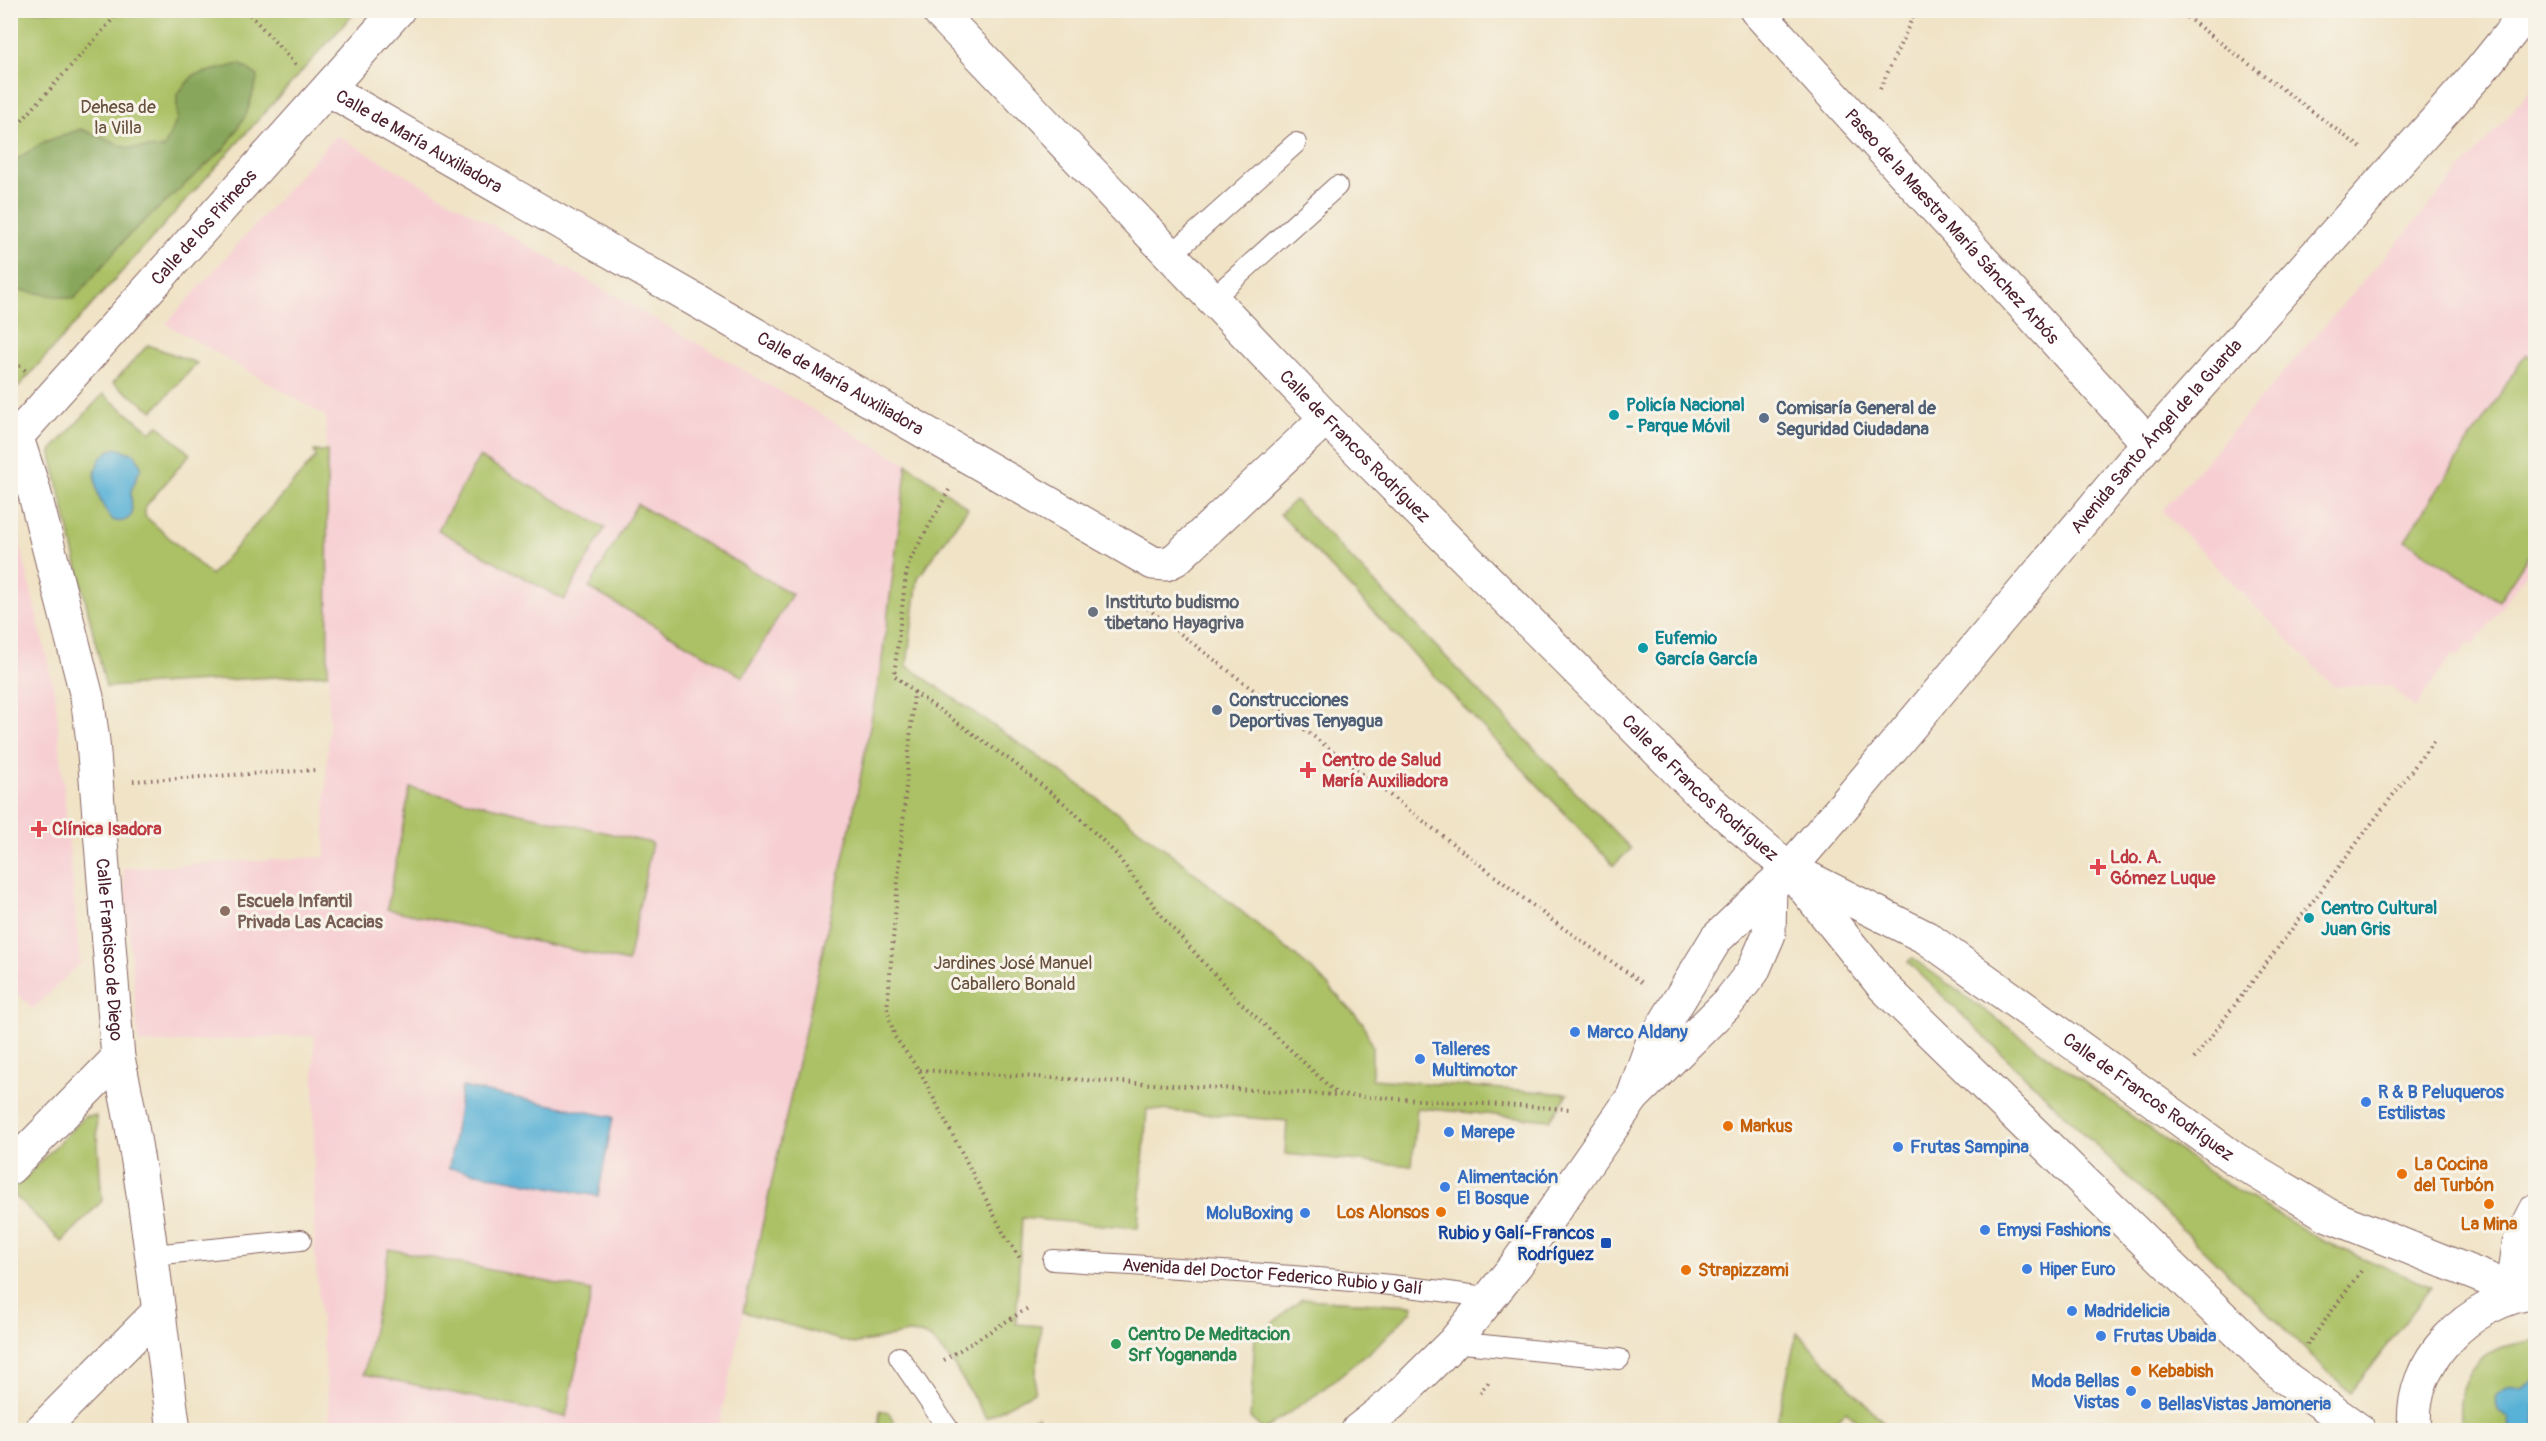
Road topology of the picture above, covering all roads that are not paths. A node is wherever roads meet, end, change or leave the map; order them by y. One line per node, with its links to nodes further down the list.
1 (398, 10): 5 (street, Calle de los Pirineos)
2 (937, 10): 8 (street, Calle de Francos Rodríguez)
3 (1756, 10): 12 (street, Paseo de la Maestra María Sánchez Arbós)
4 (2529, 10): 12 (street, Avenida Santo Ángel de la Guarda)
5 (328, 89): 10 (street, Calle de María Auxiliadora); 11 (street, Calle de los Pirineos)
6 (1296, 143): 8 (lane)
7 (1337, 186): 9 (lane)
8 (1170, 256): 9 (street, Calle de Francos Rodríguez)
9 (1212, 299): 10 (street, Calle de Francos Rodríguez)
10 (1326, 418): 13 (street, Calle de Francos Rodríguez)
11 (14, 441): 14 (street, Calle Francisco de Diego)
12 (2148, 443): 13 (street, Avenida Santo Ángel de la Guarda)
13 (1779, 878): 15 (street); 15 (street); 21 (street, Calle de Francos Rodríguez); 32 (street, Calle de Francos Rodríguez)
14 (118, 1058): 16 (street); 19 (street, Calle Francisco de Diego)
15 (1633, 1097): 22 (street)
16 (10, 1168)
17 (2535, 1210): 21 (street)
18 (301, 1240): 19 (lane)
19 (153, 1255): 23 (street, Calle Francisco de Diego)
20 (1053, 1260): 22 (lane, Avenida del Doctor Federico Rubio y Galí)
21 (2532, 1290): 27 (street)
22 (1491, 1298): 24 (street)
23 (158, 1312): 28 (street); 29 (street, Calle Francisco de Diego)
24 (1454, 1342): 26 (lane); 31 (street)
25 (899, 1357): 30 (lane)
26 (1619, 1359)
27 (2415, 1418): 33 (street)
28 (41, 1431)
29 (174, 1431)
30 (949, 1431)
31 (1358, 1431)
32 (2359, 1431)
33 (2390, 1431)

